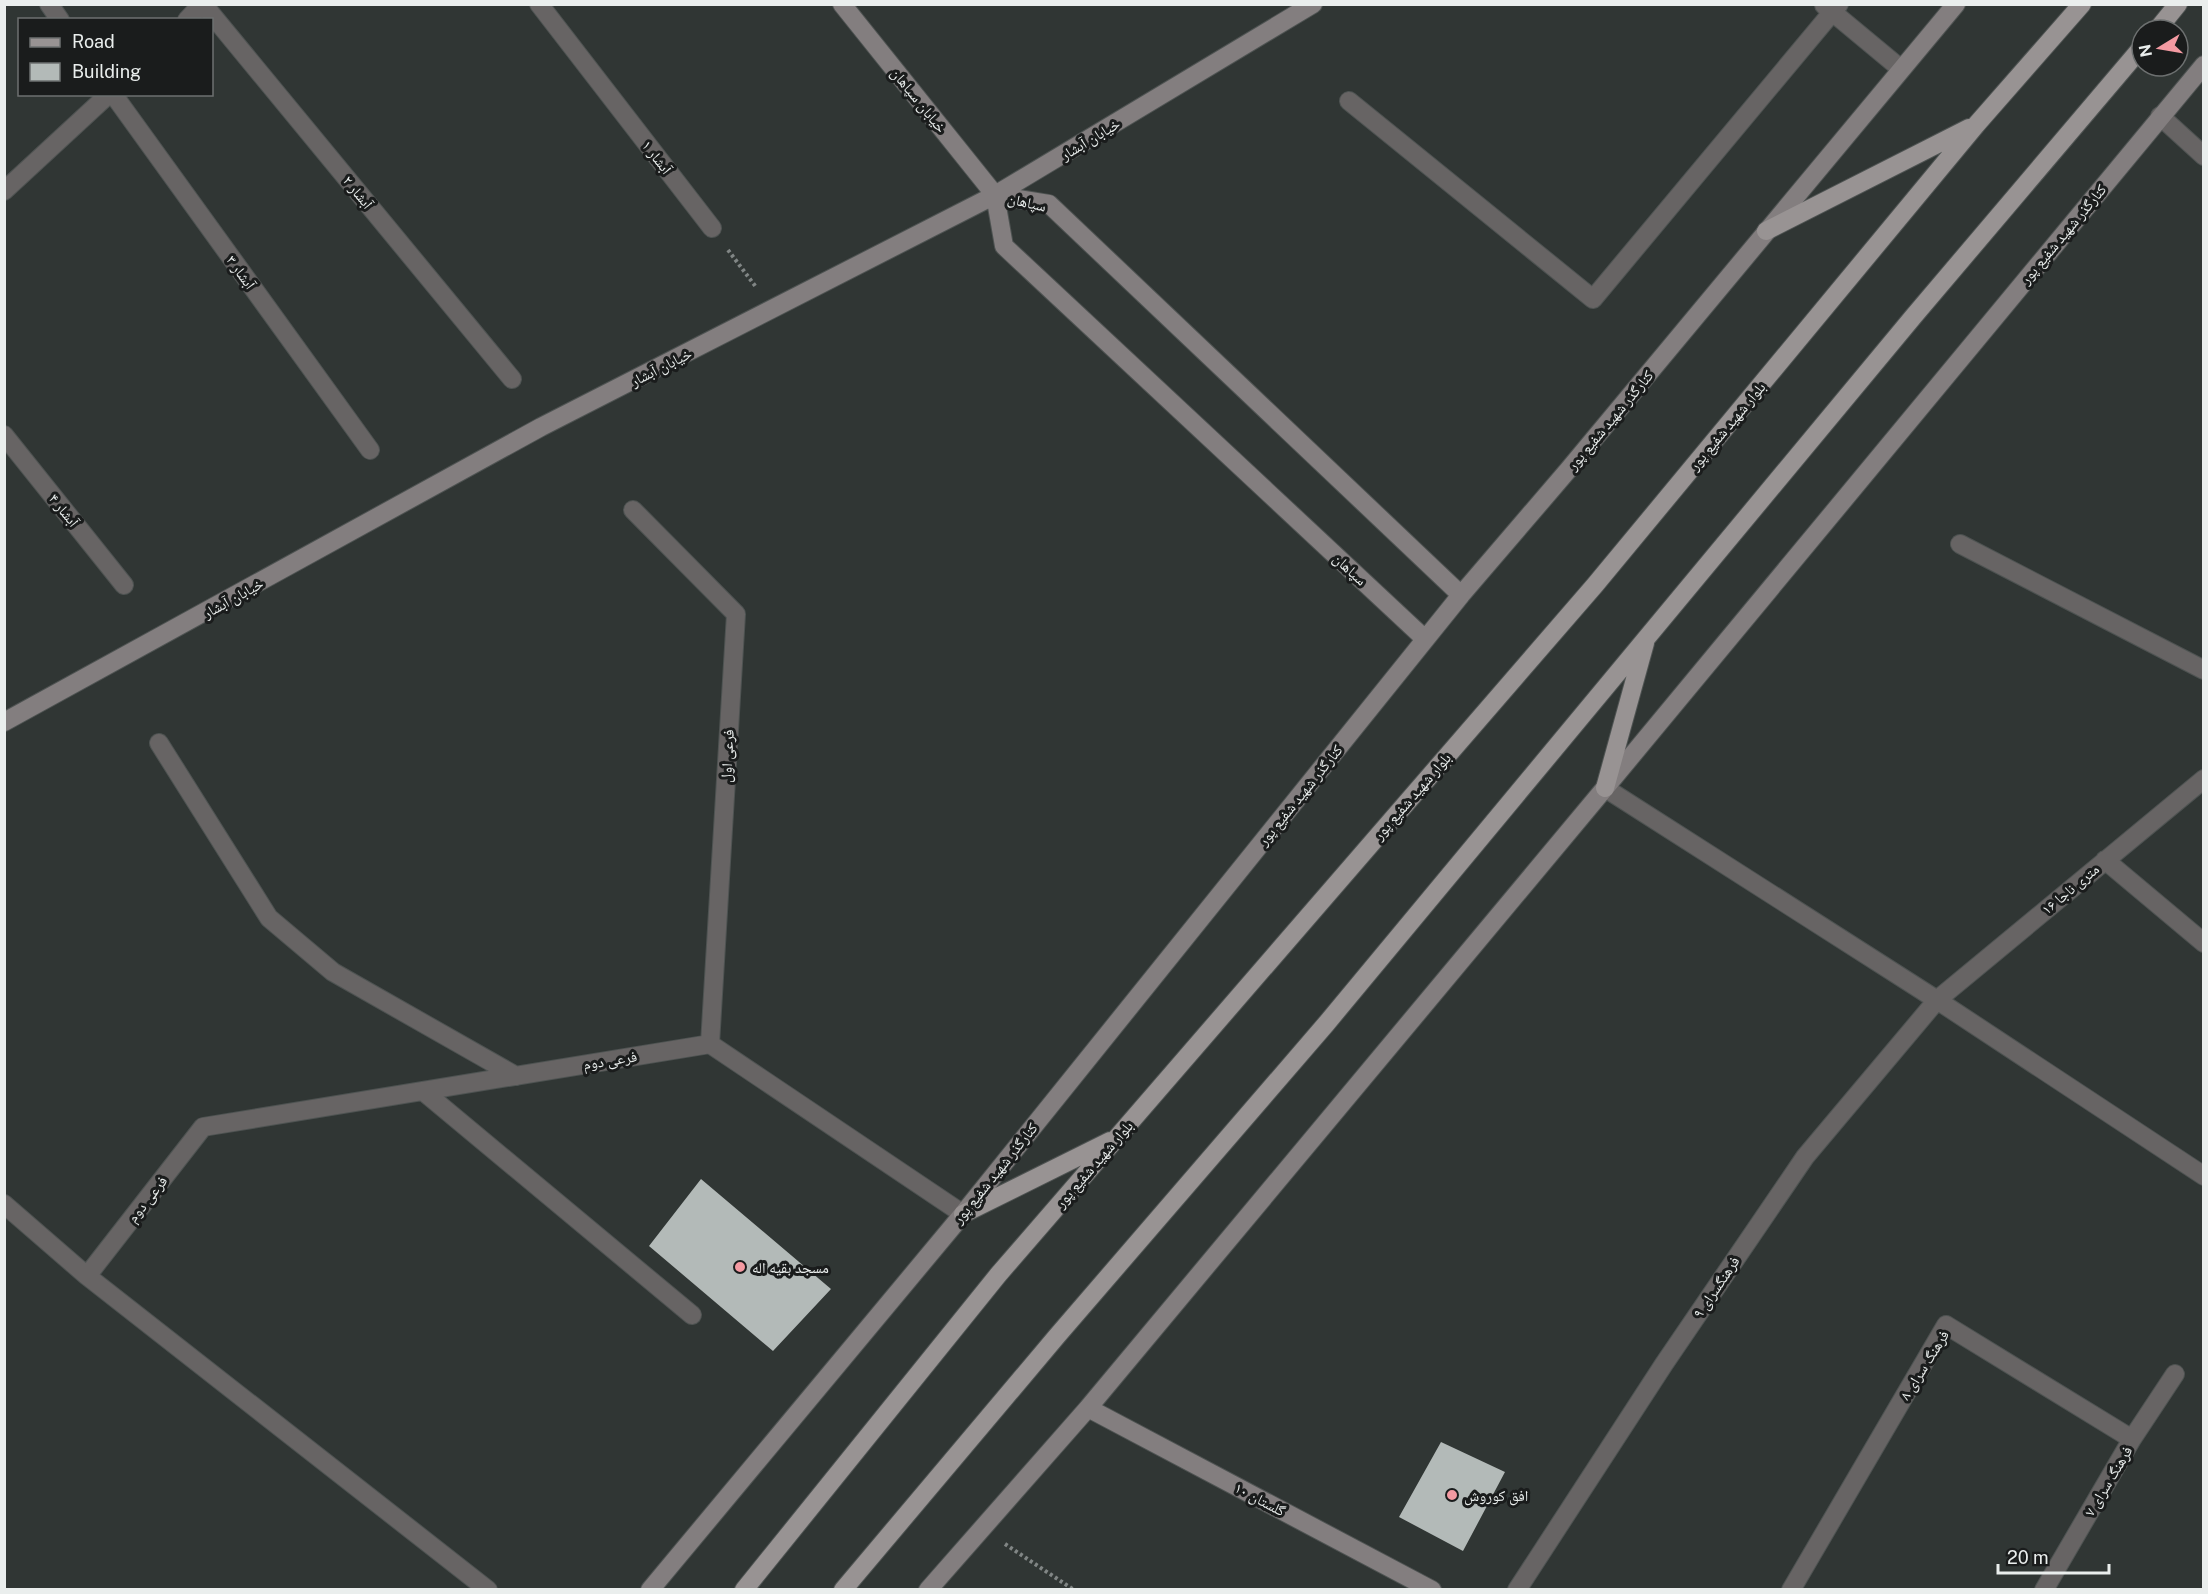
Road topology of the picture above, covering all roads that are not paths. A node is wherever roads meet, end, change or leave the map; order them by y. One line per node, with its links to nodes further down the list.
1 (49, 4): 10 (street)
2 (203, 4): 11 (street); 26 (street, آبشار ۲)
3 (539, 4): 24 (street, آبشار ۱)
4 (842, 4): 23 (main road, خیابان سپاهان)
5 (1313, 4): 23 (main road, خیابان آبشار)
6 (1956, 4): 15 (main road, کنارگذر شهید شفیع پور)
7 (2082, 4): 20 (main road, بلوار شهید شفیع پور)
8 (2178, 4): 12 (main road)
9 (1832, 7): 15 (street); 18 (street)
10 (59, 18)
11 (189, 18)
12 (2167, 18)
13 (2130, 61): 33 (main road)
14 (2204, 65): 19 (main road, کنارگذر شهید شفیع پور)
15 (1901, 69): 25 (main road, کنارگذر شهید شفیع پور)
16 (109, 96): 22 (street)
17 (112, 96): 28 (street, آبشار ۳)
18 (1349, 101)
19 (2160, 116): 21 (street); 39 (main road, کنارگذر شهید شفیع پور)
20 (1976, 125): 25 (main road); 46 (main road, بلوار شهید شفیع پور)
21 (2204, 156)
22 (4, 191)
23 (995, 195): 32 (main road, سپاهان); 34 (main road, سپاهان); 36 (main road, خیابان آبشار)
24 (712, 228)
25 (1766, 231): 32 (main road, کنارگذر شهید شفیع پور)
26 (512, 379)
27 (4, 435): 31 (street, آبشار ۴)
28 (370, 450)
29 (633, 510): 43 (street, فرعی اول)
30 (1960, 544): 35 (street)
31 (124, 585)
32 (1461, 595): 34 (main road, کنارگذر شهید شفیع پور)
33 (1647, 637): 39 (main road); 58 (main road)
34 (1425, 639): 49 (main road, کنارگذر شهید شفیع پور)
35 (2204, 670)
36 (4, 723)
37 (159, 743): 44 (street)
38 (2204, 779): 40 (street, ۱۶ متری ناجا)
39 (1605, 788): 42 (street); 53 (main road, کنارگذر شهید شفیع پور)
40 (2106, 860): 41 (street); 42 (street, ۱۶ متری ناجا)
41 (2204, 943)
42 (1936, 1000): 47 (street); 61 (street, فرهنگسرای ۹)
43 (710, 1044): 44 (street, فرعی دوم); 49 (street)
44 (516, 1076): 45 (street, فرعی دوم)
45 (423, 1091): 50 (street, فرعی دوم); 51 (street)
46 (1117, 1137): 49 (main road); 57 (main road, بلوار شهید شفیع پور)
47 (2204, 1176)
48 (4, 1204): 50 (street)
49 (963, 1214): 56 (main road, کنارگذر شهید شفیع پور)
50 (87, 1276): 55 (street)
51 (692, 1315)
52 (2175, 1374): 54 (street, فرهنگ سرای ۷)
53 (1088, 1408): 59 (main road, کنارگذر شهید شفیع پور); 60 (main road, گلستان ۱۰)
54 (2133, 1439): 62 (street, فرهنگ سرای ۸); 63 (street, فرهنگ سرای ۷)
55 (488, 1590)
56 (650, 1590)
57 (744, 1590)
58 (843, 1590)
59 (928, 1590)
60 (1432, 1590)
61 (1516, 1590)
62 (1791, 1590)
63 (2044, 1590)

